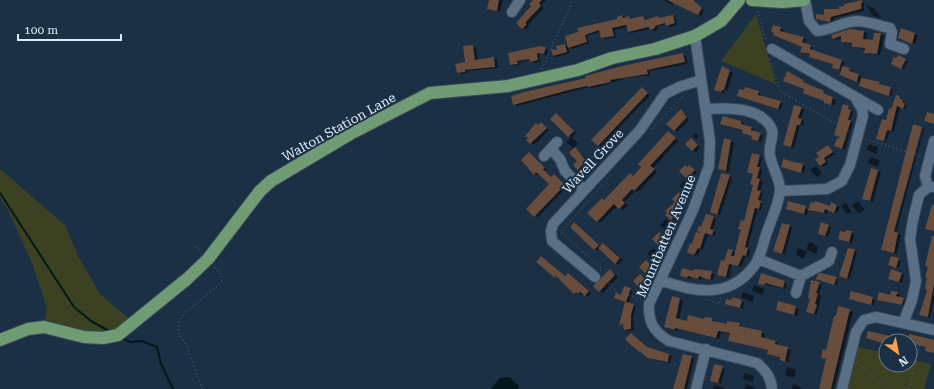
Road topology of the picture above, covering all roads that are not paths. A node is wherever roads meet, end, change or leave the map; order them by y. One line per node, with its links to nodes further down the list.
1 (520, 0): 6 (street)
2 (739, 0): 7 (main road, Walton Station Lane)
3 (752, 0): 4 (main road)
4 (755, 0): 5 (main road)
5 (804, 0): 8 (street)
6 (512, 12)
7 (695, 36): 10 (street, Mountbatten Avenue); 27 (main road, Walton Station Lane)
8 (904, 49)
9 (770, 50): 11 (street)
10 (701, 80): 12 (street, Mountbatten Avenue); 17 (street, Wavell Grove)
11 (855, 97): 13 (street); 18 (street)
12 (706, 109): 18 (street); 23 (street, Mountbatten Avenue)
13 (878, 110)
14 (934, 141): 16 (street)
15 (550, 149): 17 (street)
16 (931, 187): 25 (street)
17 (584, 190): 21 (street, Wavell Grove)
18 (780, 191): 20 (street)
19 (832, 252): 22 (street)
20 (758, 259): 22 (street); 23 (street)
21 (596, 263)
22 (801, 276): 24 (street)
23 (660, 280): 28 (street, Mountbatten Avenue)
24 (796, 293)
25 (904, 321): 26 (street); 31 (street)
26 (934, 330)
27 (0, 340)
28 (706, 349): 29 (street); 30 (street, Mountbatten Avenue)
29 (696, 389)
30 (772, 389)
31 (842, 389)

